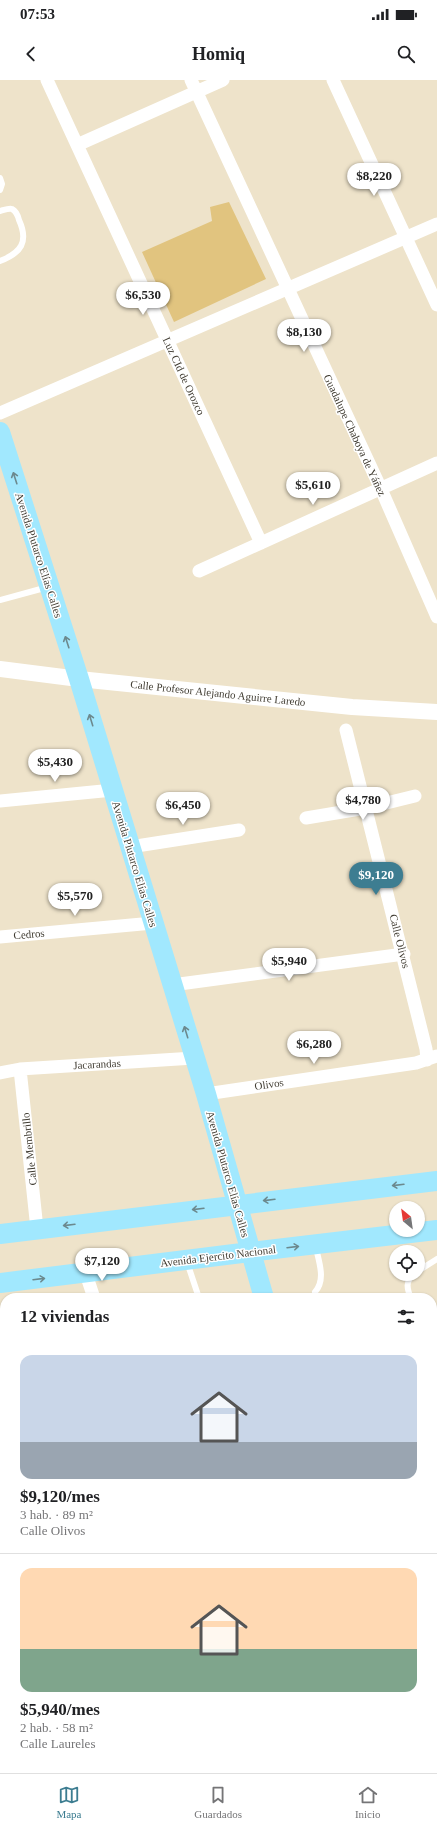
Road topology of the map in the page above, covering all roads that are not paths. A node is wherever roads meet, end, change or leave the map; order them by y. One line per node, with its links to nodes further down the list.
1 (47, 80): 6 (street, Luz CId de Orozco)
2 (191, 80): 5 (street, Guadalupe Chaboya de Yáñez)
3 (223, 80): 5 (street)
4 (333, 80): 11 (street)
5 (197, 92): 6 (street); 13 (street, Guadalupe Chaboya de Yáñez)
6 (77, 145): 15 (street, Luz CId de Orozco)
7 (0, 178): 8 (lane)
8 (0, 190)
9 (0, 211): 12 (lane)
10 (437, 224): 11 (street)
11 (406, 236): 13 (street); 14 (street)
12 (0, 261)
13 (287, 288): 15 (street); 19 (street, Guadalupe Chaboya de Yáñez)
14 (437, 305)
15 (168, 340): 16 (street); 20 (street, Luz CId de Orozco)
16 (0, 413)
17 (0, 432): 22 (main road, Avenida Plutarco Elías Calles, one-way to 17)
18 (437, 463): 19 (street)
19 (381, 489): 20 (street); 24 (street, Guadalupe Chaboya de Yáñez)
20 (261, 542): 21 (street)
21 (199, 571)
22 (49, 586): 23 (lane); 26 (main road, Avenida Plutarco Elías Calles, one-way to 22)
23 (0, 600)
24 (437, 617)
25 (0, 669): 26 (street, Calle Profesor Alejando Aguirre Laredo)
26 (79, 679): 27 (street, Calle Profesor Alejando Aguirre Laredo); 29 (main road, Avenida Plutarco Elías Calles, one-way to 26)
27 (437, 712)
28 (346, 730): 32 (street, Calle Olivos)
29 (113, 790): 31 (street); 35 (main road, Avenida Plutarco Elías Calles)
30 (414, 796): 32 (street)
31 (0, 801)
32 (366, 808): 33 (street); 38 (street, Calle Olivos)
33 (306, 818)
34 (239, 830): 35 (street)
35 (130, 847): 36 (main road, Avenida Plutarco Elías Calles)
36 (153, 923): 37 (street, Cedros); 39 (main road, Avenida Plutarco Elías Calles)
37 (0, 937)
38 (404, 954): 39 (street); 41 (street, Calle Olivos)
39 (172, 985): 40 (main road, Avenida Plutarco Elías Calles, one-way to 39)
40 (194, 1058): 42 (street, Jacarandas); 44 (main road, Avenida Plutarco Elías Calles)
41 (432, 1058): 44 (street, Olivos)
42 (20, 1069): 43 (street, Jacarandas); 47 (street, Calle Membrillo)
43 (0, 1073)
44 (206, 1094): 46 (main road, Avenida Plutarco Elías Calles)
45 (437, 1181): 46 (main road, one-way to 46)
46 (237, 1204): 47 (main road, one-way to 47); 51 (main road, Avenida Plutarco Elías Calles)
47 (37, 1229): 49 (main road)
48 (437, 1230): 50 (main road, Avenida Ejercito Nacional)
49 (0, 1234)
50 (316, 1244): 51 (main road, Avenida Ejercito Nacional, one-way to 50); 58 (lane)
51 (250, 1252): 53 (main road, Avenida Ejercito Nacional); 61 (main road, Avenida Plutarco Elías Calles)
52 (437, 1259): 54 (lane)
53 (187, 1260): 55 (main road, Avenida Ejercito Nacional); 60 (lane)
54 (425, 1267)
55 (86, 1274): 57 (main road, Avenida Ejercito Nacional, one-way to 55); 59 (street)
56 (409, 1281): 62 (lane)
57 (0, 1284)
58 (316, 1292)
59 (92, 1293)
60 (197, 1293)
61 (262, 1293)
62 (409, 1293)

